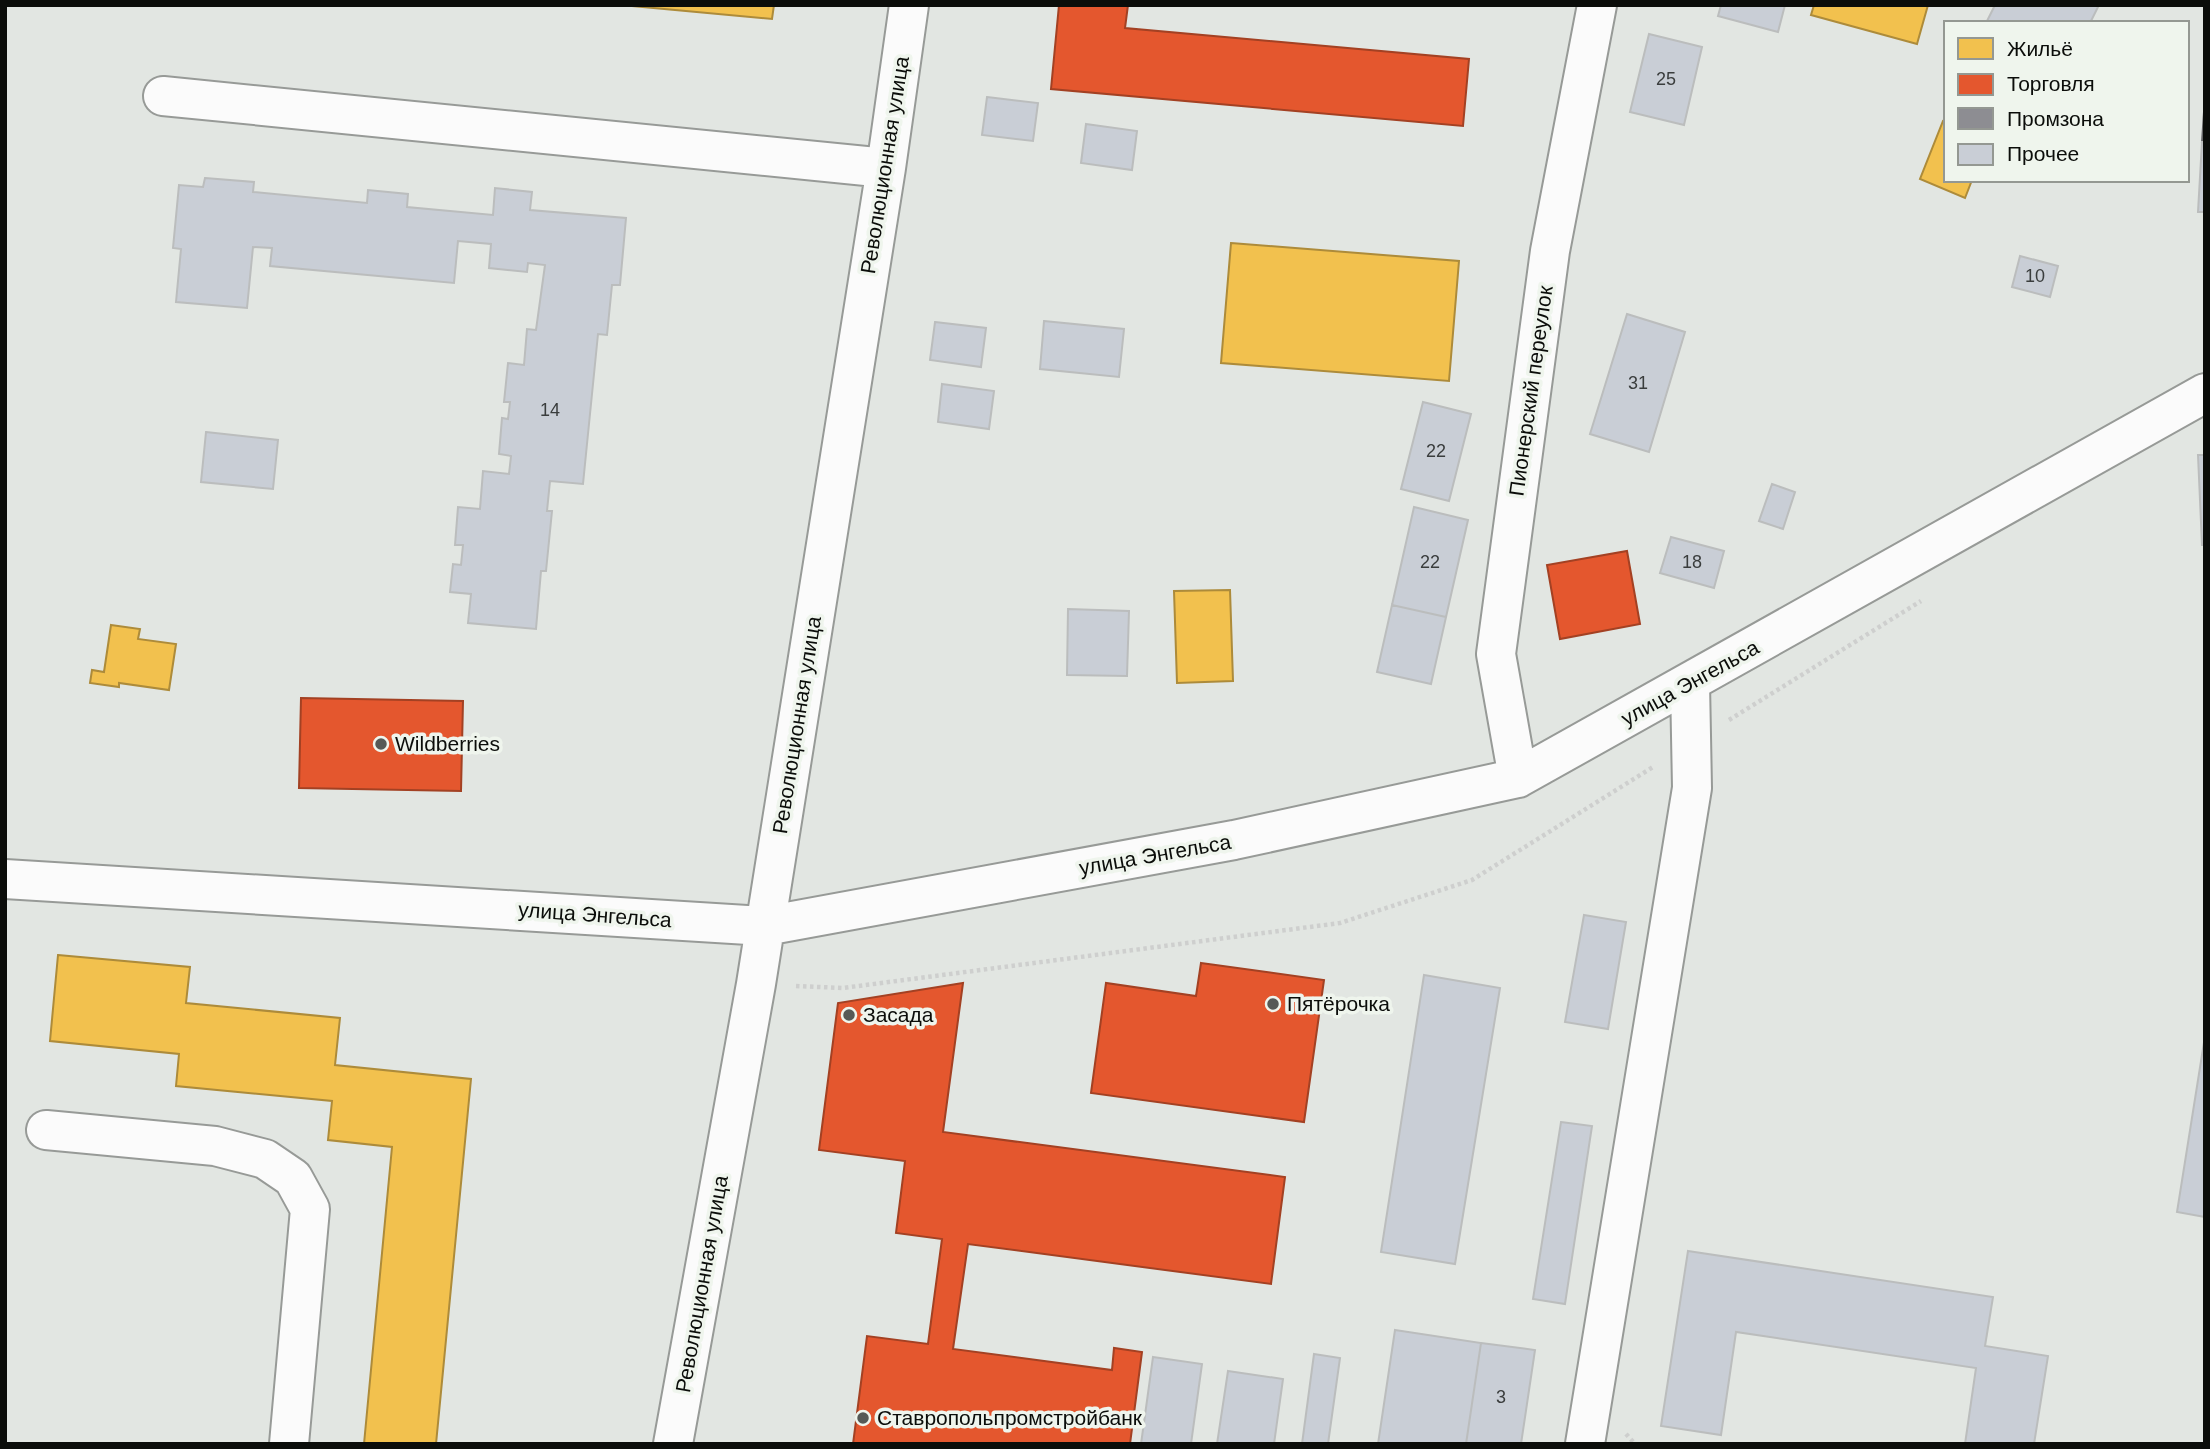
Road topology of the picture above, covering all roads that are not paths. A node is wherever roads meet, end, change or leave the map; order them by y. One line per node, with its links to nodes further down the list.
1 (909, 5): 4 (street, Революционная улица)
2 (1597, 5): 7 (street, Пионерский переулок)
3 (163, 96): 4 (street)
4 (886, 168): 9 (street, Революционная улица)
5 (2205, 393): 6 (street, улица Энгельса)
6 (1690, 683): 7 (street, улица Энгельса); 13 (street)
7 (1518, 778): 9 (street, улица Энгельса)
8 (5, 879): 9 (street, улица Энгельса)
9 (765, 926): 12 (street, Революционная улица)
10 (46, 1130): 11 (street)
11 (289, 1444)
12 (673, 1444)
13 (1585, 1444)

